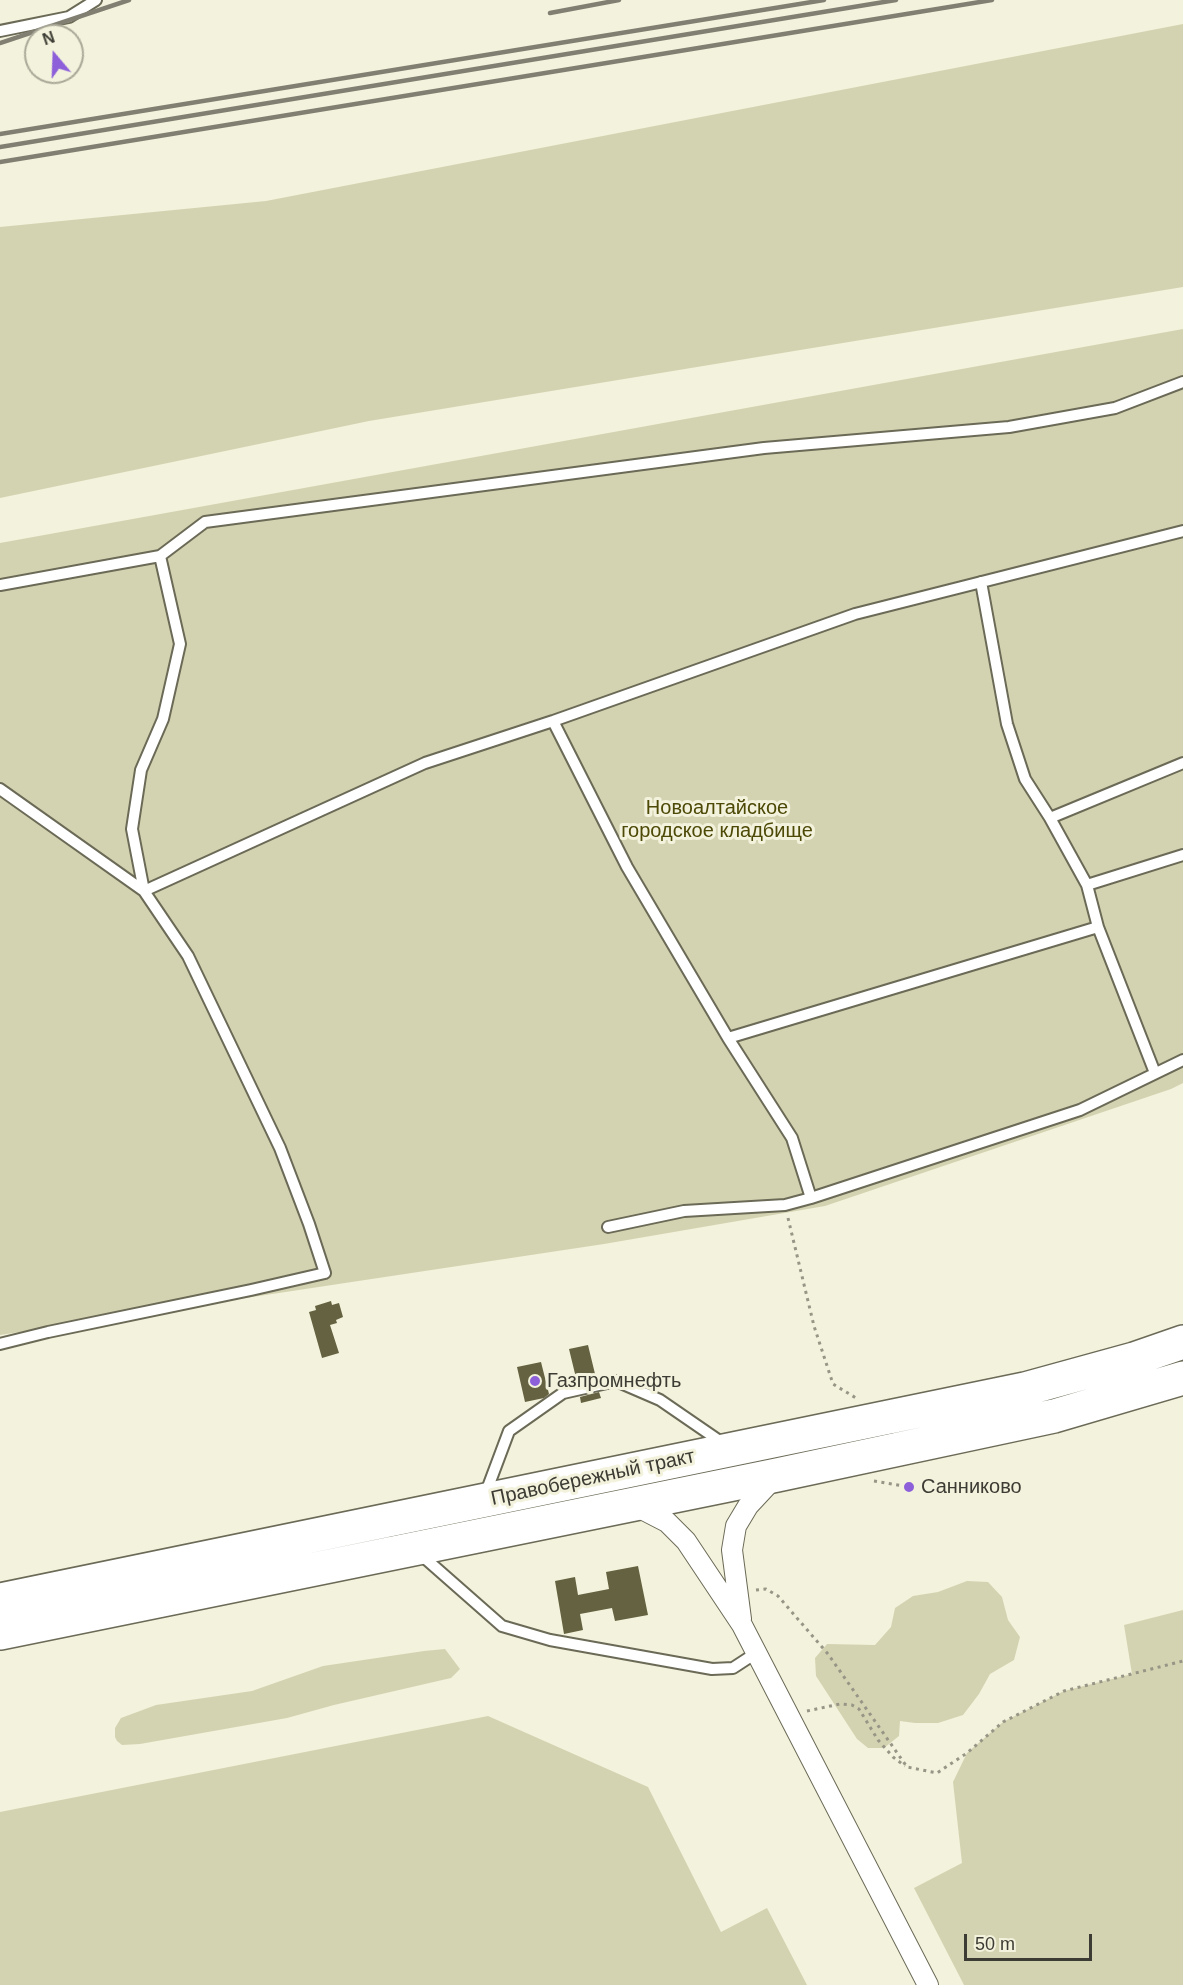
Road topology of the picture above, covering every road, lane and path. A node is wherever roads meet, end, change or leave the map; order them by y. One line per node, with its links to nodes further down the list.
1 (96, 0): 2 (lane)
2 (0, 31)
3 (1183, 382): 5 (lane)
4 (1183, 531): 6 (lane)
5 (160, 556): 7 (lane); 14 (lane)
6 (981, 582): 8 (lane); 11 (lane)
7 (0, 585)
8 (553, 721): 14 (lane); 16 (lane)
9 (1183, 763): 11 (lane)
10 (0, 789): 14 (lane)
11 (1050, 818): 13 (lane)
12 (1183, 855): 13 (lane)
13 (1087, 885): 15 (lane)
14 (144, 891): 23 (lane)
15 (1098, 927): 16 (lane); 18 (lane)
16 (729, 1038): 19 (lane)
17 (1183, 1060): 18 (lane)
18 (1155, 1073): 19 (lane)
19 (811, 1197): 20 (lane)
20 (785, 1205): 21 (lane); 25 (path)
21 (609, 1227)
22 (1183, 1342): 26 (highway, Правобережный тракт)
23 (0, 1344)
24 (1181, 1380): 27 (highway, Правобережный тракт)
25 (856, 1398)
26 (730, 1449): 30 (highway, Правобережный тракт); 30 (lane)
27 (777, 1475): 31 (highway, Правобережный тракт); 33 (street)
28 (874, 1481): 29 (path)
29 (909, 1487)
30 (482, 1501): 34 (highway, Правобережный тракт)
31 (632, 1505): 32 (highway, Правобережный тракт); 35 (street)
32 (414, 1549): 36 (highway, Правобережный тракт); 37 (lane)
33 (737, 1591): 35 (street); 40 (path)
34 (0, 1599)
35 (742, 1625): 37 (street)
36 (0, 1634)
37 (756, 1653): 39 (street)
38 (1183, 1661): 40 (path)
39 (793, 1725): 40 (path); 41 (street)
40 (907, 1767)
41 (928, 1985)

